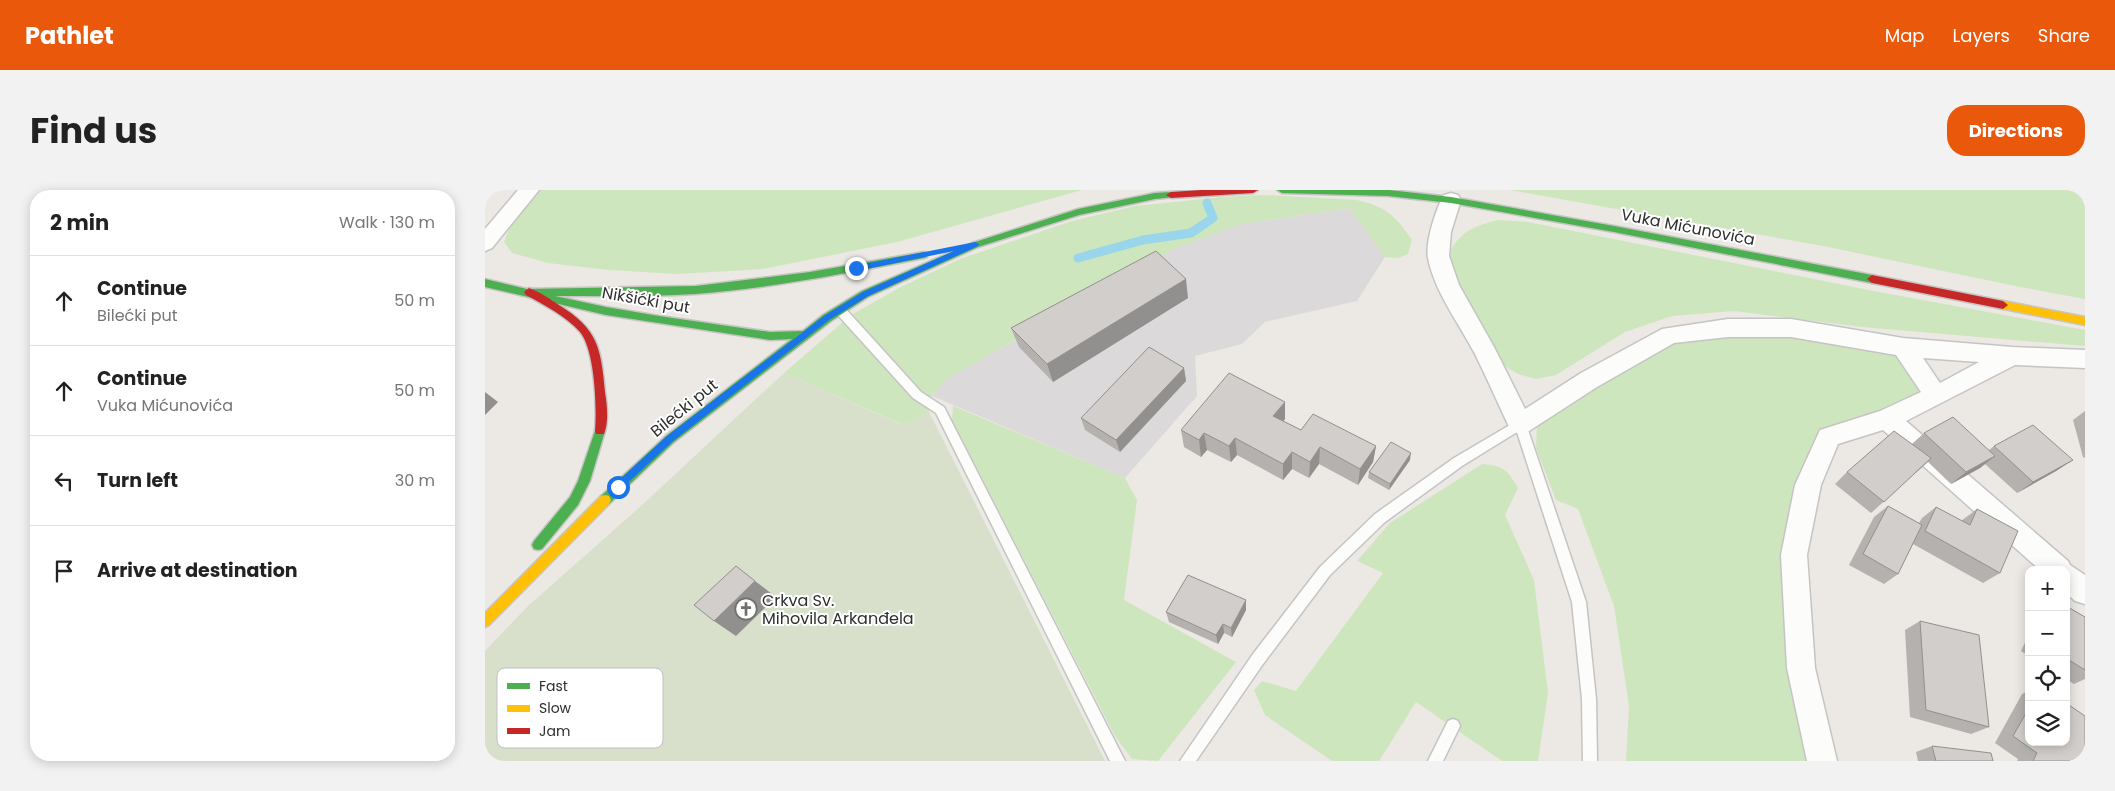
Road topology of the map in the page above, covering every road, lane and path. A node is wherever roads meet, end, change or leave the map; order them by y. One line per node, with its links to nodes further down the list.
1 (529, 190): 5 (street)
2 (1253, 190): 6 (main road)
3 (1282, 190): 4 (main road, Vuka Mićunovića)
4 (1451, 200): 10 (main road, Vuka Mićunovića); 17 (street)
5 (485, 243)
6 (975, 244): 8 (main road); 9 (main road)
7 (485, 283): 8 (main road, Nikšićki put)
8 (529, 292): 11 (main road, Nikšićki put); 18 (main road)
9 (839, 310): 11 (main road); 25 (lane)
10 (2085, 321)
11 (805, 335): 23 (main road, Bilećki put)
12 (1903, 347): 13 (street); 15 (street); 17 (street)
13 (2012, 356): 14 (street); 15 (street)
14 (2085, 359)
15 (1937, 396): 16 (street)
16 (1887, 419): 20 (street); 29 (street)
17 (1520, 424): 26 (lane); 28 (lane)
18 (534, 551)
19 (524, 566): 23 (main road)
20 (2054, 566)
21 (2070, 579): 22 (street)
22 (2085, 592)
23 (487, 619)
24 (1453, 726): 27 (lane)
25 (1118, 761)
26 (1187, 761)
27 (1435, 761)
28 (1590, 761)
29 (1823, 761)

